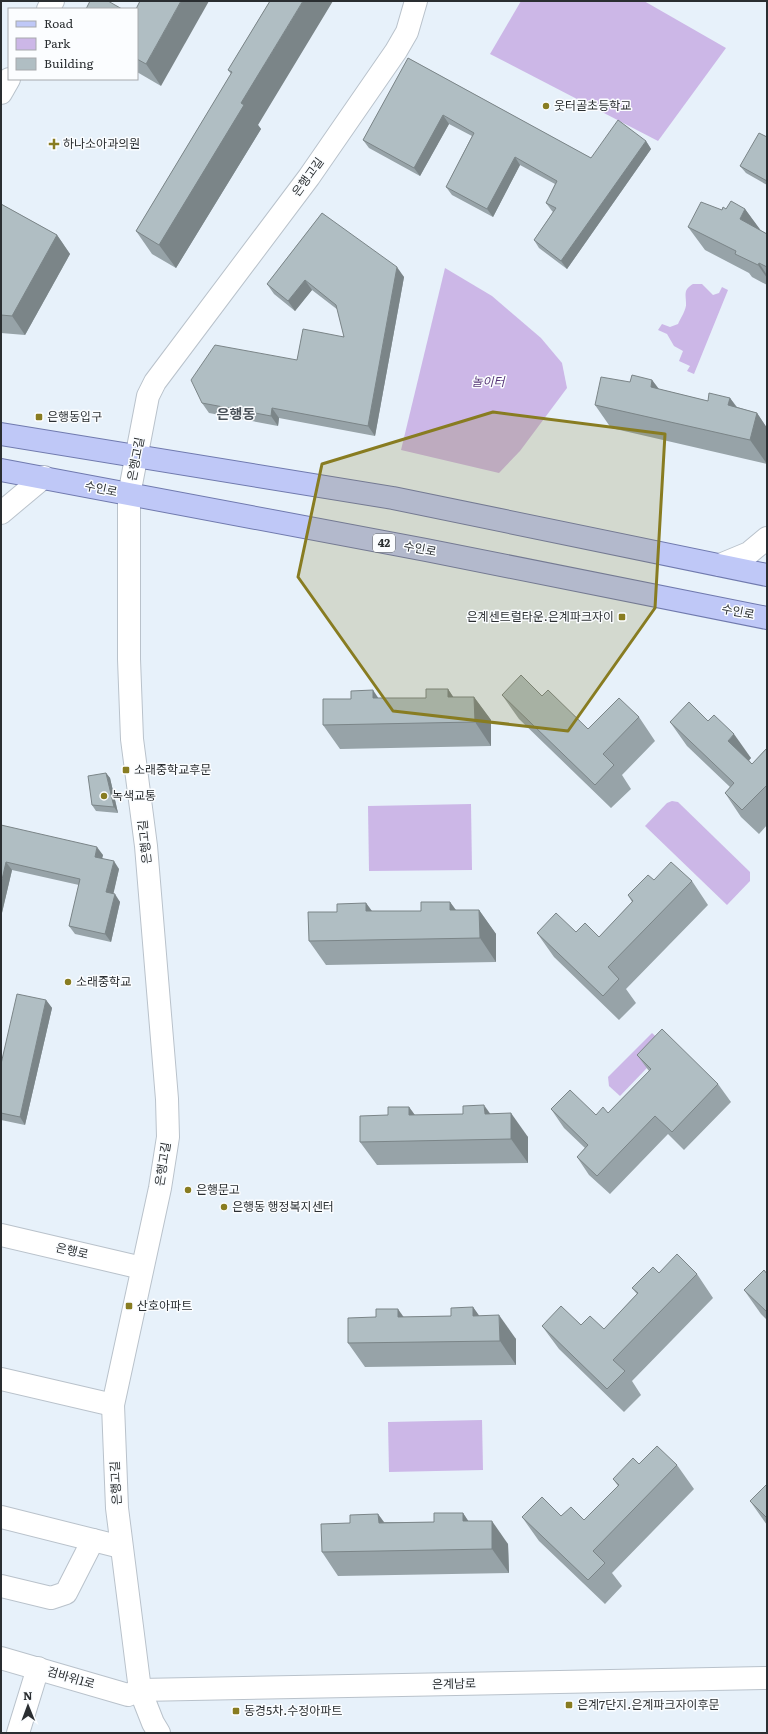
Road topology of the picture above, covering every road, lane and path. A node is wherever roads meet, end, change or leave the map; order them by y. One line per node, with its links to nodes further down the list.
1 (416, 1): 5 (street, 은행고길)
2 (8, 80): 3 (street)
3 (1, 93)
4 (1, 434): 5 (main road)
5 (136, 456): 8 (street, 은행고길); 11 (main road)
6 (1, 470): 7 (main road, 수인로 / 42)
7 (44, 477): 8 (main road, 수인로 / 42); 9 (street)
8 (129, 495): 13 (main road, 수인로 / 42); 15 (street, 은행고길)
9 (1, 513)
10 (767, 538): 11 (street)
11 (720, 565): 12 (main road)
12 (767, 575)
13 (767, 618)
14 (1, 1234): 15 (street, 은행로)
15 (142, 1268): 17 (street, 은행고길)
16 (1, 1379): 17 (street)
17 (113, 1405): 20 (street, 은행고길)
18 (1, 1517): 19 (street)
19 (93, 1540): 20 (street); 21 (street)
20 (121, 1547): 25 (street, 은행고길)
21 (1, 1586)
22 (1, 1658): 23 (street, 검바위1로)
23 (38, 1668): 25 (street, 검바위1로); 26 (street)
24 (767, 1678): 25 (street, 은계남로)
25 (140, 1690): 27 (street, 은행고길)
26 (18, 1733)
27 (159, 1733)

